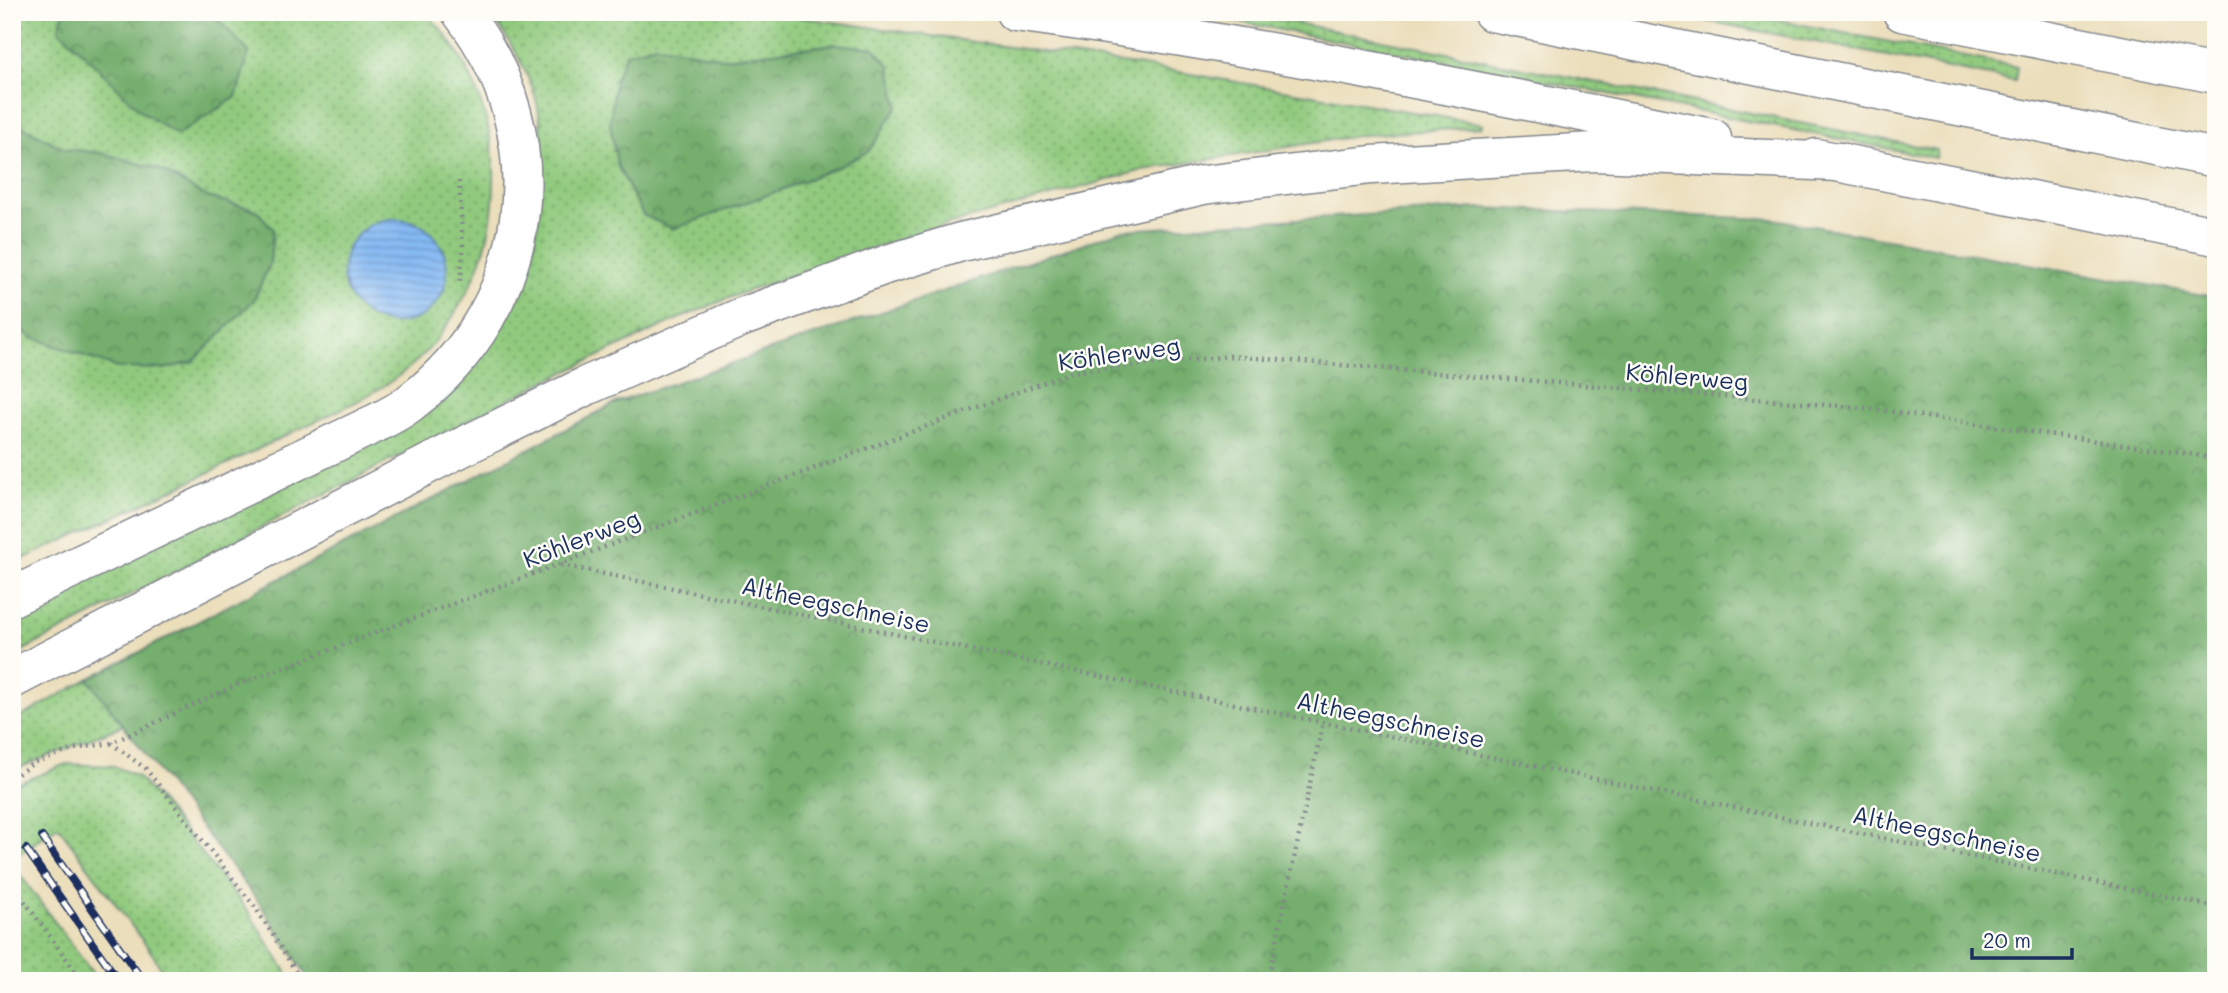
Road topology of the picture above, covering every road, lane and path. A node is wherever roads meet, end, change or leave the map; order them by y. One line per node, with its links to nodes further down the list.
1 (461, 12): 13 (highway)
2 (1014, 12): 7 (highway)
3 (1492, 12): 6 (highway)
4 (1902, 12): 5 (highway)
5 (2216, 74)
6 (2216, 158)
7 (1841, 162): 9 (highway); 14 (highway)
8 (460, 181): 10 (path)
9 (2216, 236)
10 (459, 292)
11 (2216, 458): 12 (path, Köhlerweg)
12 (560, 565): 15 (path, Altheegschneise); 16 (path, Köhlerweg)
13 (12, 597)
14 (12, 679)
15 (1323, 722): 19 (path, Altheegschneise); 22 (path)
16 (111, 743): 17 (path, Köhlerweg); 21 (path)
17 (12, 778)
18 (12, 884): 20 (path)
19 (2216, 907)
20 (81, 979)
21 (302, 981)
22 (1268, 981)

